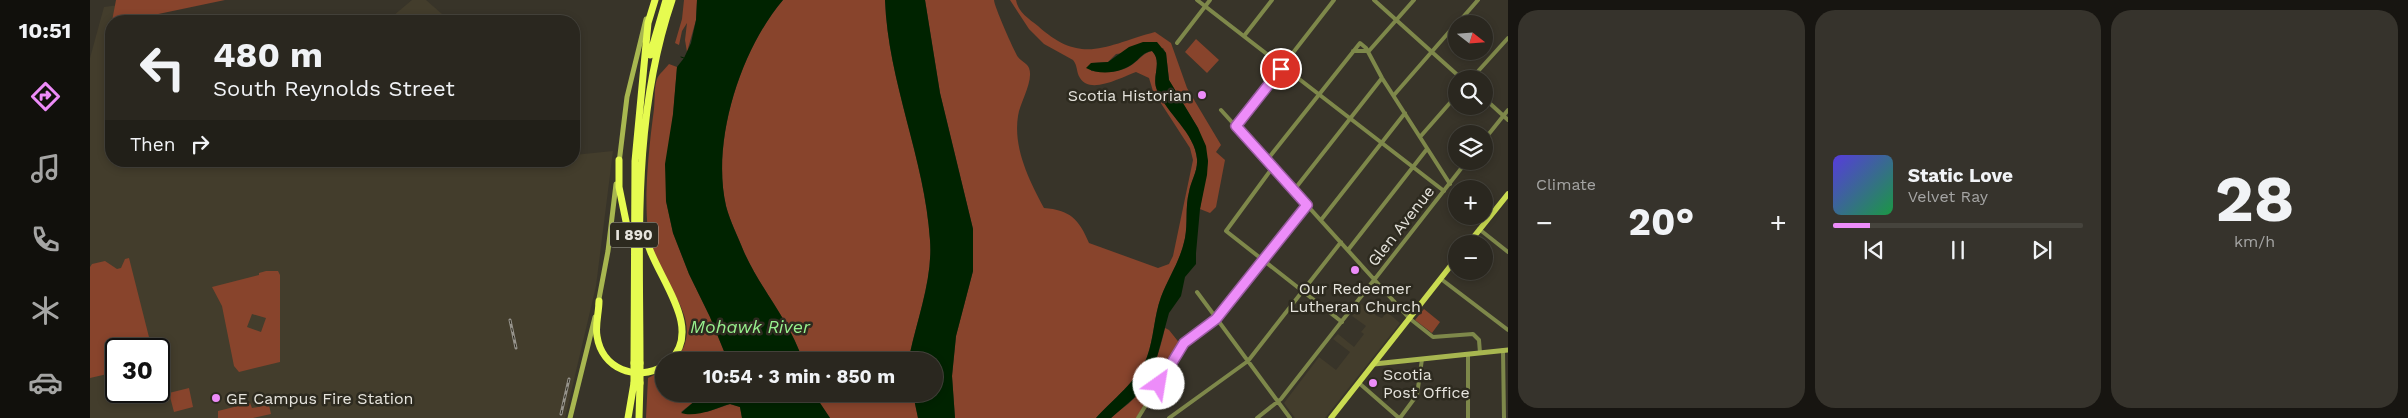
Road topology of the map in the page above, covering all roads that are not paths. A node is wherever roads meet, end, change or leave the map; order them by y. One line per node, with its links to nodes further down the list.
1 (654, 0): 28 (highway); 40 (main road)
2 (666, 0): 28 (highway, I 890)
3 (672, 0): 44 (highway, I 890)
4 (1197, 0): 11 (street)
5 (1210, 0): 11 (street)
6 (1272, 0): 15 (street)
7 (1334, 0): 20 (street)
8 (1374, 0): 13 (street)
9 (1414, 0): 13 (street)
10 (1478, 0): 12 (street)
11 (1206, 6): 15 (street); 17 (street)
12 (1464, 15)
13 (1396, 20): 18 (street); 19 (street)
14 (1448, 33): 19 (street)
15 (1244, 36): 20 (street)
16 (1508, 38): 22 (street)
17 (1177, 43)
18 (1368, 52): 23 (street); 24 (street)
19 (1432, 52): 21 (street); 25 (street)
20 (1283, 66): 24 (street); 35 (street)
21 (1452, 70)
22 (1479, 70)
23 (1382, 78): 25 (street); 33 (street)
24 (1319, 94): 33 (street); 41 (street)
25 (1394, 95): 31 (street)
26 (1448, 105): 37 (street)
27 (1493, 106): 32 (street)
28 (640, 107): 63 (highway, I 890)
29 (1221, 110): 35 (street)
30 (1508, 110): 32 (street)
31 (1405, 113): 37 (street); 38 (street)
32 (1503, 115): 34 (street); 36 (street)
33 (1350, 118): 38 (street); 47 (street)
34 (1508, 120)
35 (1236, 126): 41 (street)
36 (1493, 128)
37 (1420, 136): 39 (street)
38 (1382, 143): 43 (street); 51 (street)
39 (1427, 149): 43 (street); 45 (street)
40 (619, 160): 63 (highway); 64 (main road)
41 (1267, 160): 42 (street)
42 (1273, 167): 47 (street); 57 (street)
43 (1413, 167): 48 (street); 55 (street)
44 (641, 179): 70 (highway); 75 (highway, I 890)
45 (1448, 181)
46 (1448, 186): 48 (street, Glen Avenue)
47 (1294, 190): 50 (street)
48 (1444, 191): 60 (street, Glen Avenue)
49 (1507, 196): 52 (main road)
50 (1307, 205): 51 (street); 57 (street)
51 (1322, 220): 54 (street)
52 (1479, 229): 53 (main road); 56 (street)
53 (1475, 235)
54 (1341, 242): 55 (street); 62 (street)
55 (1348, 250): 60 (street)
56 (1508, 252)
57 (1263, 261): 62 (street); 66 (street)
58 (1448, 270): 59 (main road)
59 (1441, 279): 65 (main road); 68 (street)
60 (1375, 280): 65 (street); 67 (street, Glen Avenue)
61 (1197, 292): 66 (street)
62 (1302, 292): 67 (street); 74 (street)
63 (634, 295): 75 (highway, I 890)
64 (599, 301): 77 (highway); 81 (main road)
65 (1409, 318): 71 (street); 76 (main road)
66 (1216, 319): 74 (street); 85 (street)
67 (1342, 322): 80 (street, Glen Avenue)
68 (1508, 330)
69 (1506, 350): 71 (main road); 92 (street)
70 (676, 352)
71 (1480, 353): 72 (main road)
72 (1468, 354): 73 (main road); 91 (street)
73 (1422, 359): 76 (main road); 90 (street)
74 (1248, 361): 80 (street); 86 (street)
75 (637, 363): 78 (highway, I 890, bridge)
76 (1374, 364): 79 (main road)
77 (655, 370)
78 (637, 383): 82 (highway); 83 (highway, I 890); 84 (highway, I 890)
79 (1359, 383): 89 (main road); 90 (street)
80 (1278, 402): 87 (street, Glen Avenue); 88 (street)
81 (570, 418)
82 (628, 418)
83 (632, 418)
84 (640, 418)
85 (1138, 418)
86 (1169, 418)
87 (1257, 418)
88 (1290, 418)
89 (1331, 418)
90 (1400, 418)
91 (1468, 418)
92 (1504, 418)

